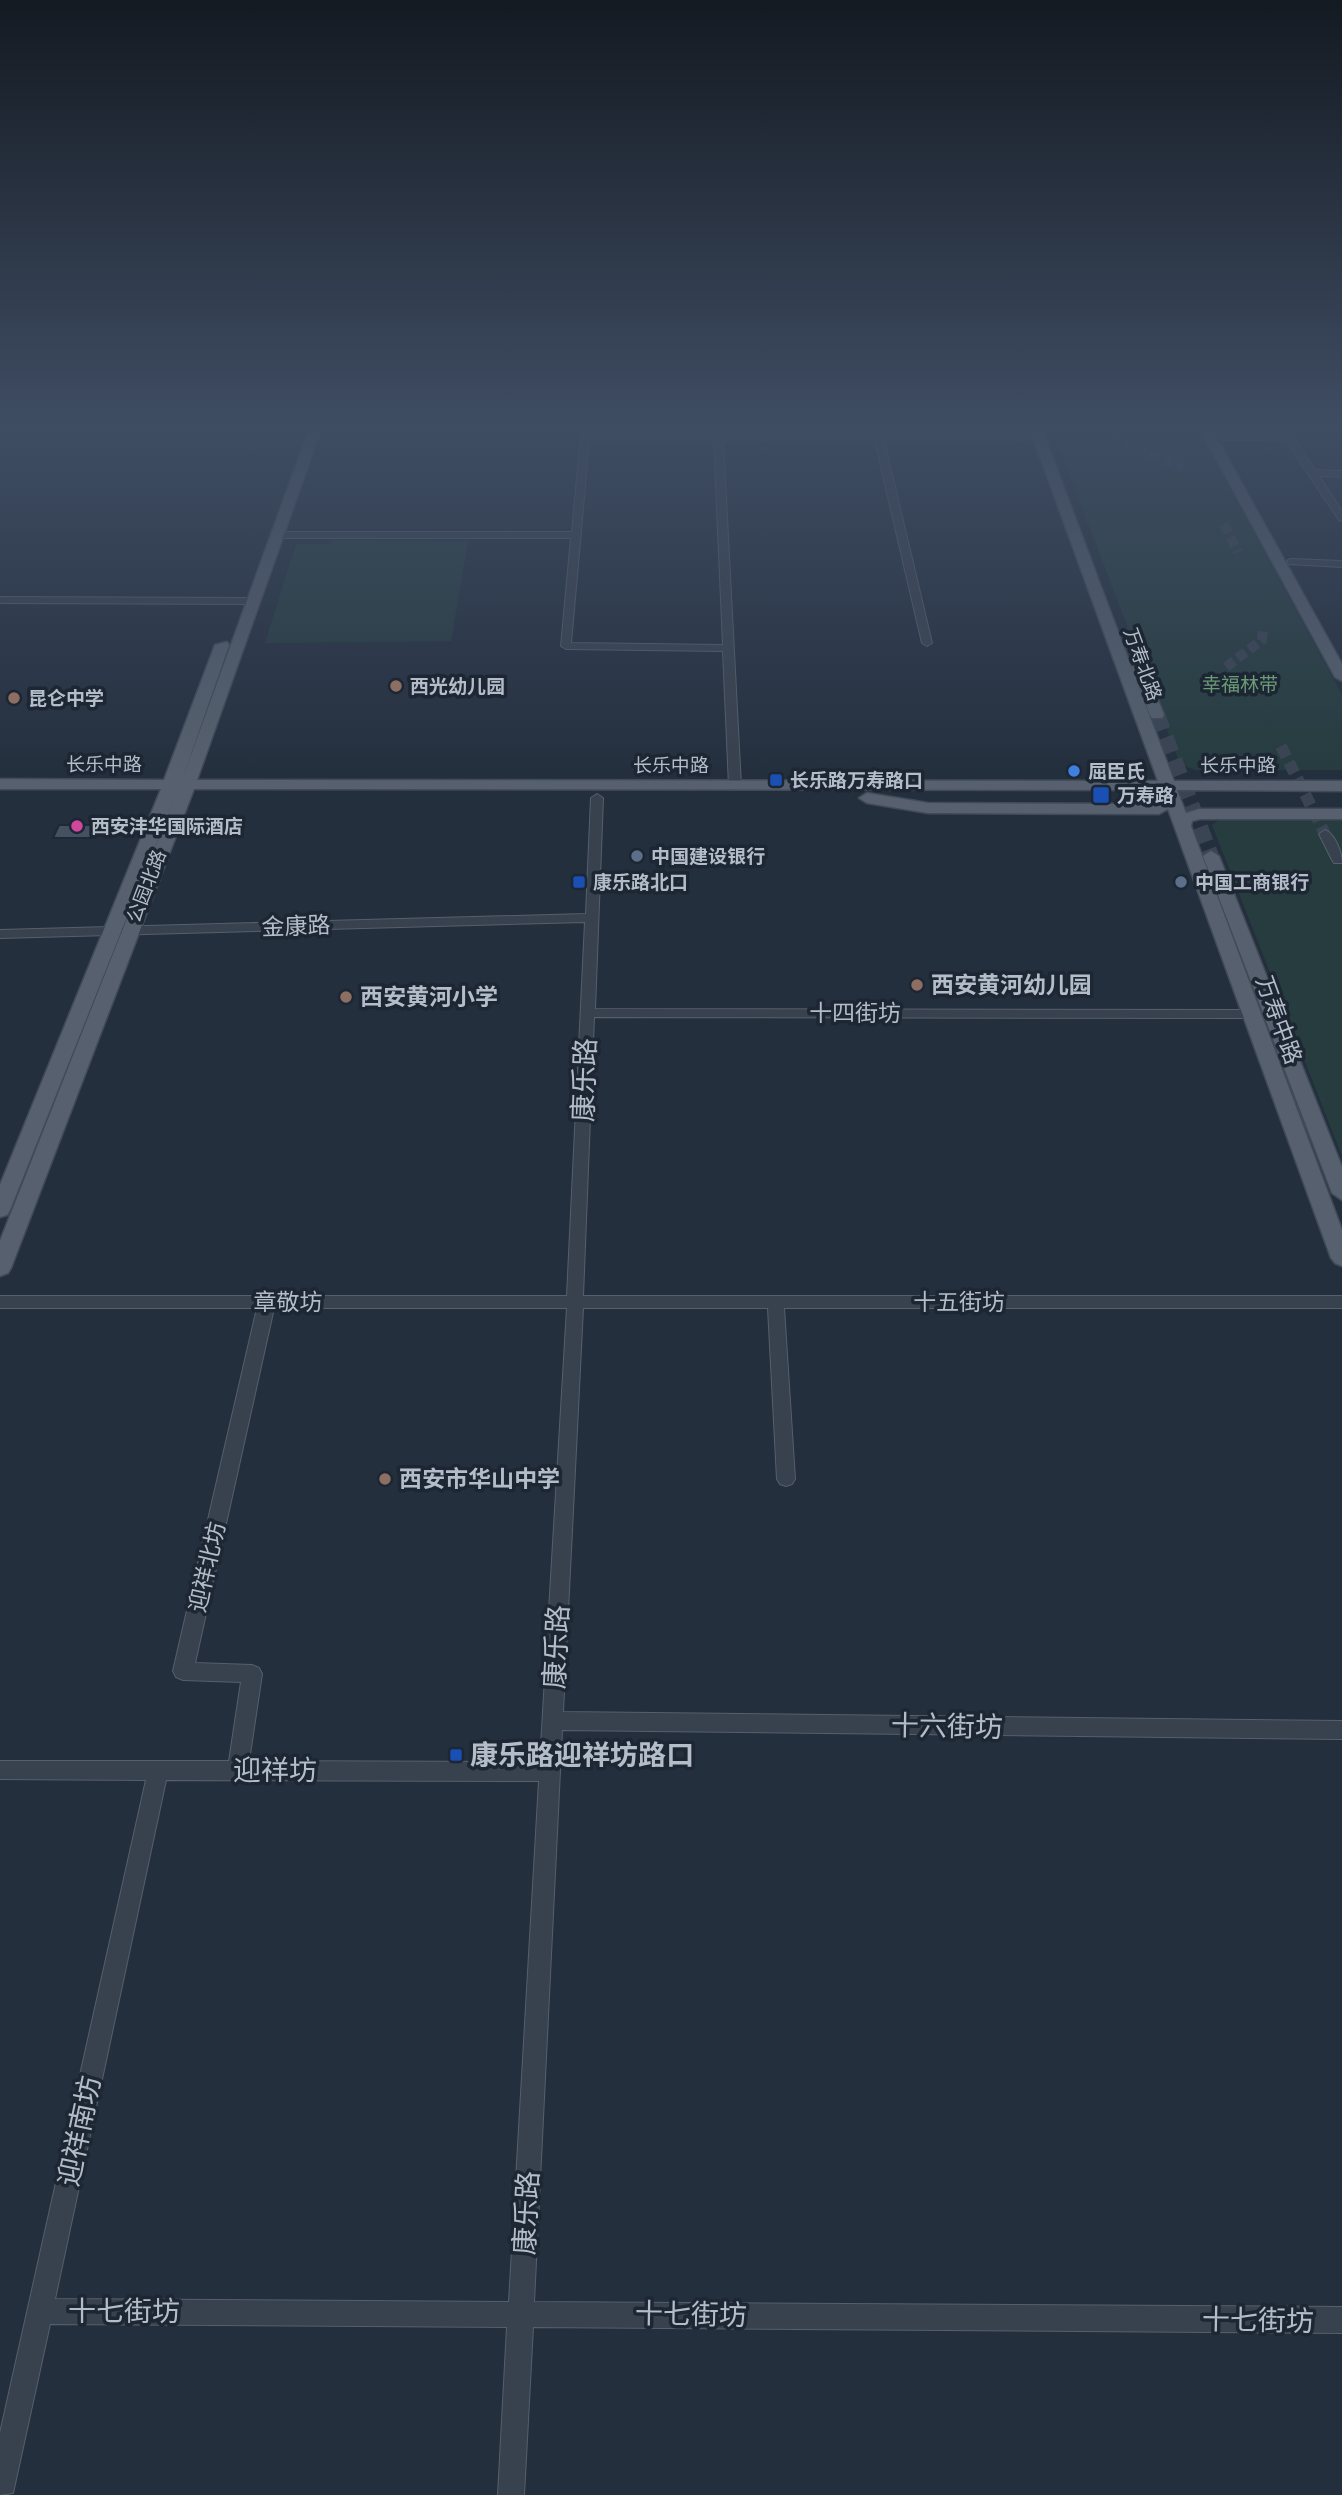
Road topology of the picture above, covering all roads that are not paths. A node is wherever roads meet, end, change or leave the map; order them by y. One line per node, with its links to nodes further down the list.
1 (266, 540): 13 (main road, 公园北路)
2 (273, 540): 13 (main road, 公园北路)
3 (576, 540): 15 (street)
4 (723, 540): 15 (street)
5 (903, 540): 14 (street)
6 (1078, 540): 19 (main road, 万寿北路)
7 (1085, 540): 18 (main road)
8 (1267, 540): 17 (main road)
9 (1280, 540): 10 (main road)
10 (1292, 562): 11 (street); 16 (main road)
11 (1342, 564)
12 (0, 600): 13 (street)
13 (245, 601): 24 (main road, 公园北路)
14 (927, 643)
15 (729, 648): 22 (street)
16 (1342, 649)
17 (1342, 677)
18 (1157, 715)
19 (1153, 751): 20 (main road); 26 (main road, 万寿北路)
20 (1342, 776)
21 (0, 785): 24 (main road, 长乐中路)
22 (735, 786): 24 (main road, 长乐中路); 25 (main road, 长乐中路)
23 (1342, 786): 26 (main road, 长乐中路)
24 (176, 791): 27 (main road, 长乐中路); 28 (main road, 长乐中路); 36 (main road, 公园北路)
25 (803, 792): 26 (main road, 长乐中路); 26 (main road, 长乐中路); 28 (main road, 长乐中路)
26 (1169, 792): 29 (main road, 长乐中路); 31 (main road, 万寿中路)
27 (0, 797)
28 (597, 798): 35 (street, 康乐路)
29 (1342, 799)
30 (1342, 814): 31 (main road)
31 (1182, 828): 39 (main road, 万寿中路)
32 (1325, 834): 34 (street)
33 (1211, 856): 40 (main road)
34 (1338, 860)
35 (592, 918): 36 (street, 金康路); 38 (street, 康乐路)
36 (120, 931): 37 (street, 金康路); 42 (main road, 公园北路); 45 (main road, 公园北路)
37 (0, 934)
38 (587, 1013): 39 (street, 十四街坊); 48 (street, 康乐路)
39 (1250, 1014): 43 (main road, 万寿中路)
40 (1312, 1116): 41 (main road); 43 (main road)
41 (1342, 1193)
42 (0, 1210)
43 (1324, 1210): 44 (main road, 万寿中路)
44 (1342, 1258)
45 (0, 1268)
46 (0, 1302): 47 (street, 章敬坊)
47 (267, 1302): 48 (street, 章敬坊); 54 (street, 迎祥北坊)
48 (575, 1302): 49 (street, 十五街坊); 52 (street, 康乐路)
49 (776, 1302): 50 (street, 十五街坊); 51 (street)
50 (1342, 1302)
51 (786, 1479)
52 (552, 1721): 53 (street, 十六街坊); 57 (street, 康乐路)
53 (1342, 1730)
54 (238, 1769): 56 (street, 迎祥坊); 57 (street, 迎祥坊)
55 (0, 1770): 56 (street, 迎祥坊)
56 (158, 1770): 58 (street, 迎祥南坊)
57 (549, 1773): 59 (street, 康乐路)
58 (39, 2311): 59 (street, 十七街坊); 61 (street, 迎祥南坊)
59 (521, 2313): 60 (street, 十七街坊); 62 (street, 康乐路)
60 (1342, 2320)
61 (0, 2493)
62 (510, 2495)

